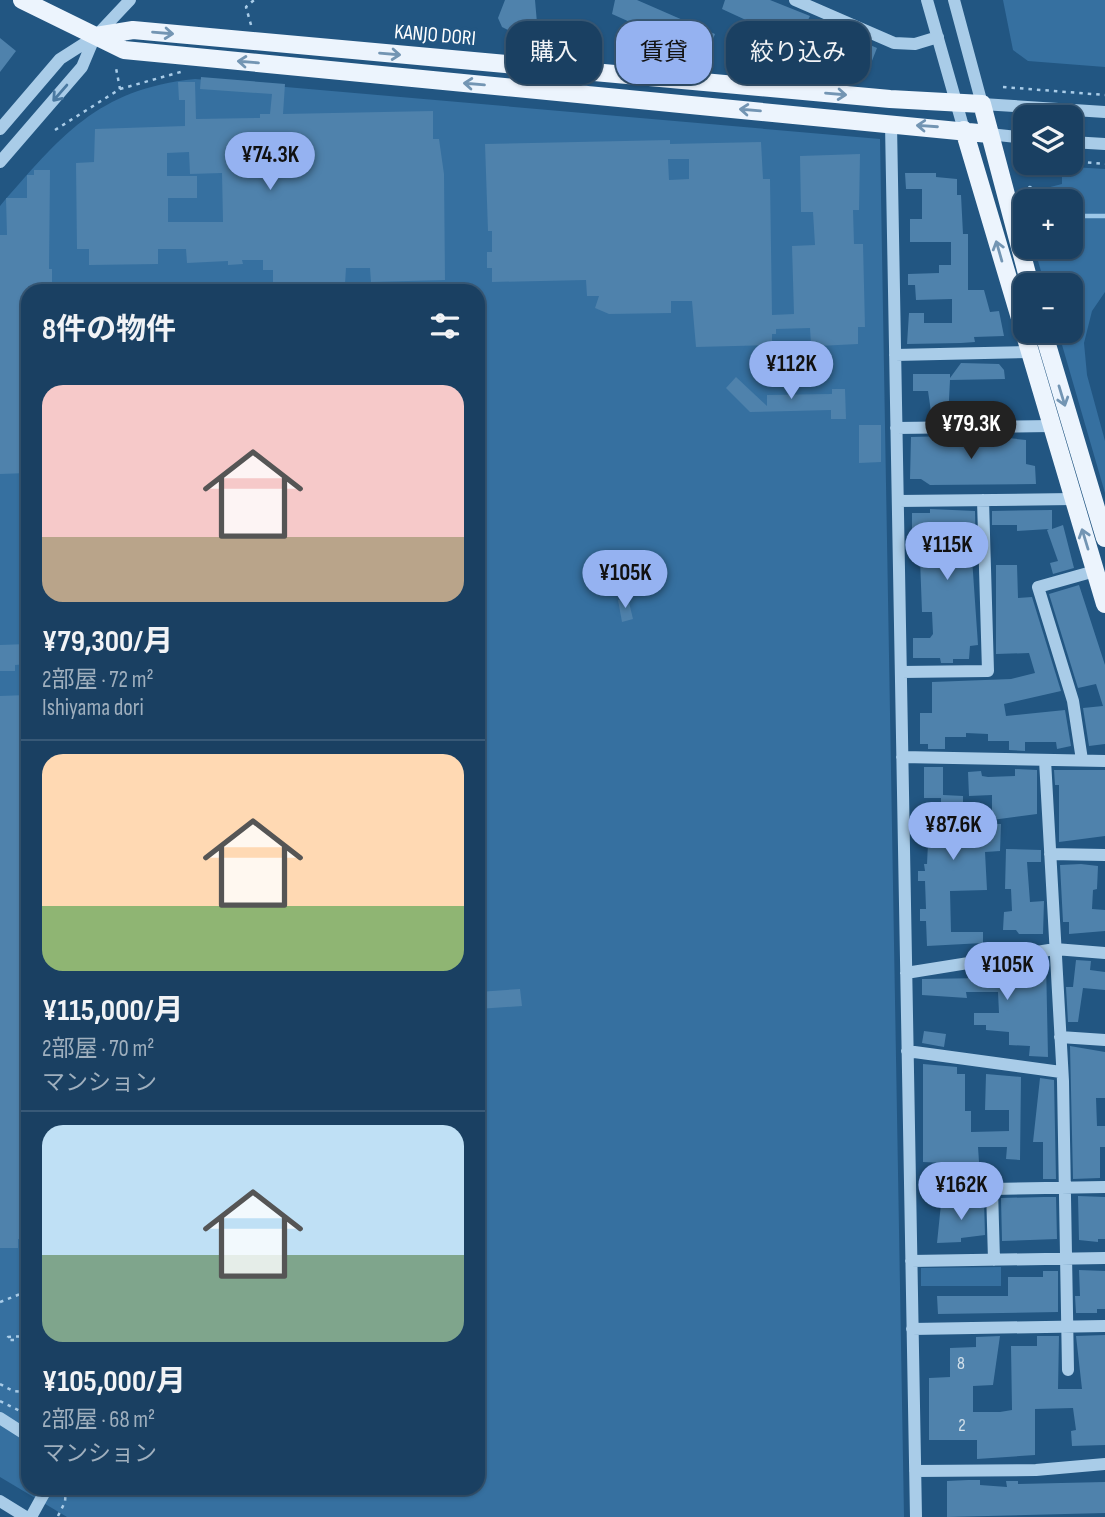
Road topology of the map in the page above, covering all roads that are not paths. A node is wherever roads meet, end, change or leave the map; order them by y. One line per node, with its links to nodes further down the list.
1 (22, 0): 6 (main road)
2 (130, 0): 6 (street)
3 (795, 0): 7 (street)
4 (927, 0): 7 (street)
5 (954, 0): 9 (street)
6 (96, 36): 8 (main road, KANJO DORI, one-way to 8); 11 (main road, one-way to 6); 12 (street, KANJO DORI); 18 (street, one-way to 18)
7 (938, 37): 8 (street)
8 (956, 103): 9 (main road, KANJO DORI); 13 (street)
9 (982, 104): 10 (street, KANJO DORI); 14 (main road)
10 (1105, 112)
11 (891, 124): 13 (main road, one-way to 11); 22 (street)
12 (0, 129)
13 (964, 130): 14 (main road); 21 (main road, one-way to 13)
14 (989, 134): 15 (street); 19 (main road)
15 (1013, 137)
16 (1083, 143): 17 (street)
17 (1105, 144)
18 (0, 162)
19 (1027, 273)
20 (1047, 343): 28 (main road, one-way to 28)
21 (1029, 352): 22 (street); 23 (main road)
22 (895, 355): 24 (street)
23 (1051, 426): 24 (street); 25 (main road)
24 (896, 428): 27 (street)
25 (1073, 499): 26 (street); 29 (main road, one-way to 25)
26 (984, 500): 27 (street); 31 (street)
27 (898, 501): 31 (street)
28 (1105, 538)
29 (1095, 570): 30 (main road); 34 (street)
30 (1105, 604)
31 (901, 672): 32 (street)
32 (902, 757): 33 (street); 40 (street)
33 (1045, 760): 34 (street); 36 (street)
34 (1082, 761): 35 (street)
35 (1105, 761)
36 (1050, 854): 37 (street); 38 (street)
37 (1105, 855)
38 (1055, 949): 39 (street); 40 (street); 41 (street)
39 (1105, 953)
40 (906, 973): 43 (street)
41 (1060, 1037): 42 (street); 44 (street)
42 (1105, 1040)
43 (907, 1051): 44 (street); 50 (street)
44 (1061, 1072): 46 (street)
45 (1105, 1187): 46 (street)
46 (1066, 1188): 47 (street); 49 (street)
47 (1066, 1258): 48 (street); 49 (street); 51 (street)
48 (1105, 1258)
49 (994, 1260): 50 (street)
50 (911, 1261): 53 (street)
51 (1067, 1326): 52 (street); 53 (street); 54 (street)
52 (1105, 1326)
53 (912, 1329): 58 (street)
54 (1068, 1370)
55 (0, 1418): 56 (street)
56 (21, 1432)
57 (1105, 1464): 58 (street)
58 (915, 1471): 62 (street)
59 (42, 1495): 61 (street)
60 (0, 1501): 61 (street)
61 (28, 1517)
62 (916, 1517)

